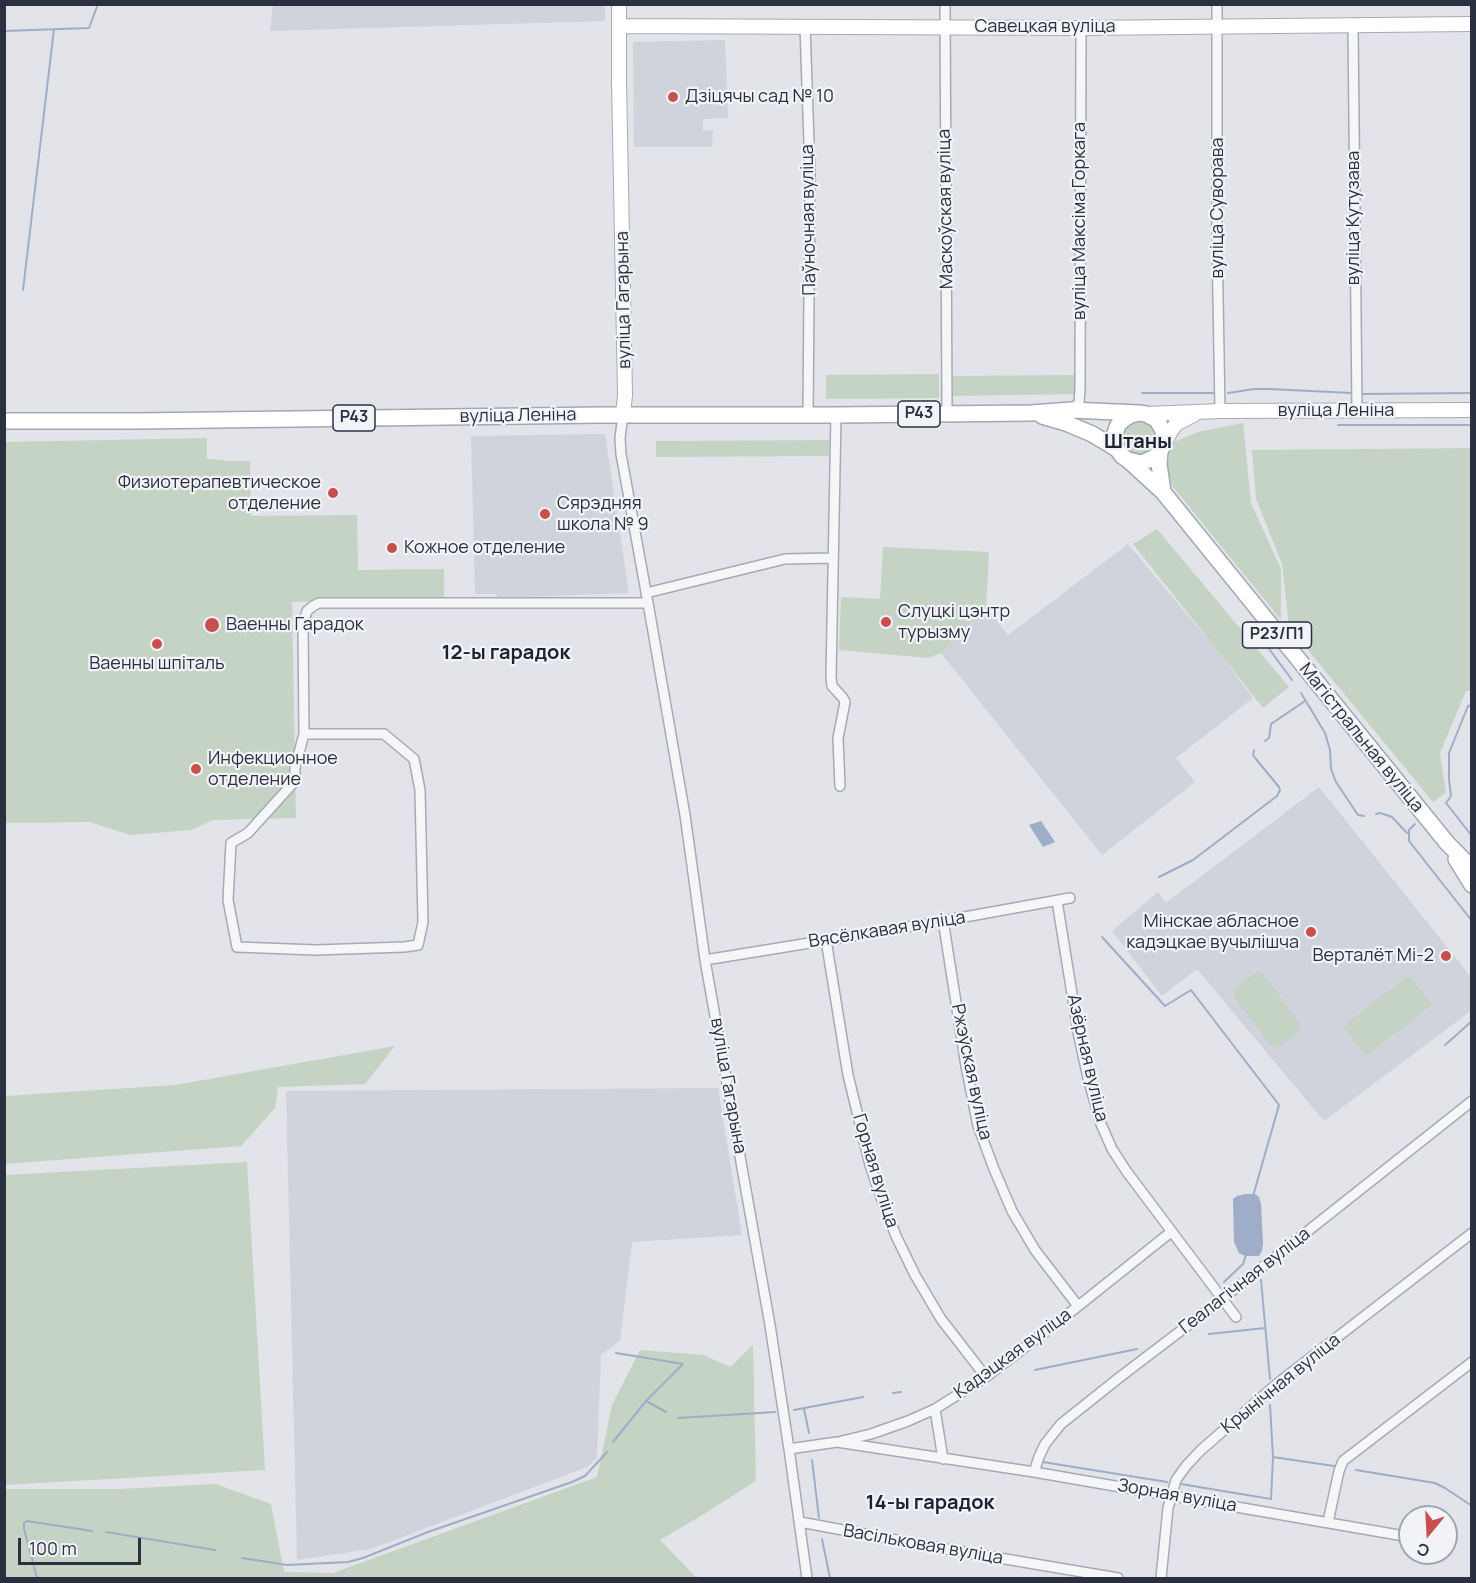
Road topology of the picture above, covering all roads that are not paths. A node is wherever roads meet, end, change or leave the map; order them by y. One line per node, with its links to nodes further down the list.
1 (619, 4): 6 (street, вуліца Гагарына)
2 (945, 4): 8 (street, Маскоўская вуліца)
3 (1217, 4): 9 (street, вуліца Суворава)
4 (1472, 24): 5 (street, Савецкая вуліца)
5 (1353, 25): 9 (street, Савецкая вуліца); 14 (street, вуліца Кутузава)
6 (619, 26): 7 (street, Савецкая вуліца); 17 (street, вуліца Гагарына)
7 (805, 26): 8 (street, Савецкая вуліца); 18 (street, Паўночная вуліца)
8 (944, 26): 10 (street, Савецкая вуліца); 15 (street, Маскоўская вуліца)
9 (1217, 26): 10 (street, Савецкая вуліца); 13 (street, вуліца Суворава)
10 (1081, 28): 20 (street, вуліца Максіма Горкага)
11 (1472, 410): 14 (street, вуліца Леніна / Р43)
12 (1200, 411): 13 (street, вуліца Леніна / Р43); 16 (street, вуліца Леніна / Р43); 22 (street)
13 (1220, 411): 14 (street, вуліца Леніна / Р43)
14 (1357, 411)
15 (947, 413): 19 (main road, вуліца Леніна / Р43); 20 (main road, вуліца Леніна / Р43)
16 (1142, 414): 20 (main road, вуліца Леніна / Р43); 22 (main road); 23 (main road)
17 (623, 415): 18 (main road, вуліца Леніна / Р43); 21 (main road, вуліца Леніна / Р43); 26 (street, вуліца Гагарына)
18 (808, 415): 19 (main road, вуліца Леніна / Р43)
19 (836, 415): 25 (street)
20 (1069, 417): 23 (main road, вуліца Леніна / Р43)
21 (4, 421)
22 (1162, 448): 23 (main road); 24 (main road)
23 (1123, 455): 24 (main road, Магістральная вуліца / Р23/П1)
24 (1162, 492): 29 (main road, Магістральная вуліца / Р23/П1)
25 (833, 558): 26 (street); 28 (street)
26 (647, 598): 27 (street); 36 (street, вуліца Гагарына)
27 (304, 734): 27 (street)
28 (840, 786)
29 (1447, 843): 30 (main road, Магістральная вуліца / Р23/П1); 31 (main road, Магістральная вуліца / Р23/П1)
30 (1472, 868)
31 (1472, 885)
32 (1070, 898): 33 (street, Вясёлкавая вуліца)
33 (1057, 901): 34 (street, Вясёлкавая вуліца); 38 (street, Азёрная вуліца)
34 (944, 920): 35 (street, Вясёлкавая вуліца); 41 (street, Ржэўская вуліца)
35 (826, 940): 36 (street, Вясёлкавая вуліца); 44 (street, Горная вуліца)
36 (705, 960): 47 (street, вуліца Гагарына)
37 (1472, 1101): 40 (street, Геалагічная вуліца)
38 (1172, 1232): 40 (street, Азёрная вуліца); 41 (street, Кадэцкая вуліца)
39 (1472, 1233): 50 (street, Крынічная вуліца)
40 (1222, 1299): 42 (street, Азёрная вуліца); 49 (street, Геалагічная вуліца)
41 (1078, 1306): 44 (street, Кадэцкая вуліца)
42 (1236, 1317)
43 (1472, 1362): 52 (street)
44 (986, 1377): 45 (street, Кадэцкая вуліца)
45 (935, 1409): 46 (street, Кадэцкая вуліца); 48 (street)
46 (837, 1442): 47 (street, Зорная вуліца); 48 (street, Зорная вуліца)
47 (789, 1449): 51 (street, вуліца Гагарына)
48 (943, 1459): 49 (street, Зорная вуліца)
49 (1034, 1472): 50 (street, Зорная вуліца)
50 (1173, 1496): 52 (street, Зорная вуліца); 56 (street, Крынічная вуліца)
51 (800, 1522): 54 (street, вуліца Гагарына); 55 (street, Васільковая вуліца)
52 (1328, 1522): 53 (street, Зорная вуліца)
53 (1398, 1534)
54 (807, 1578)
55 (1118, 1578)
56 (1161, 1578)

